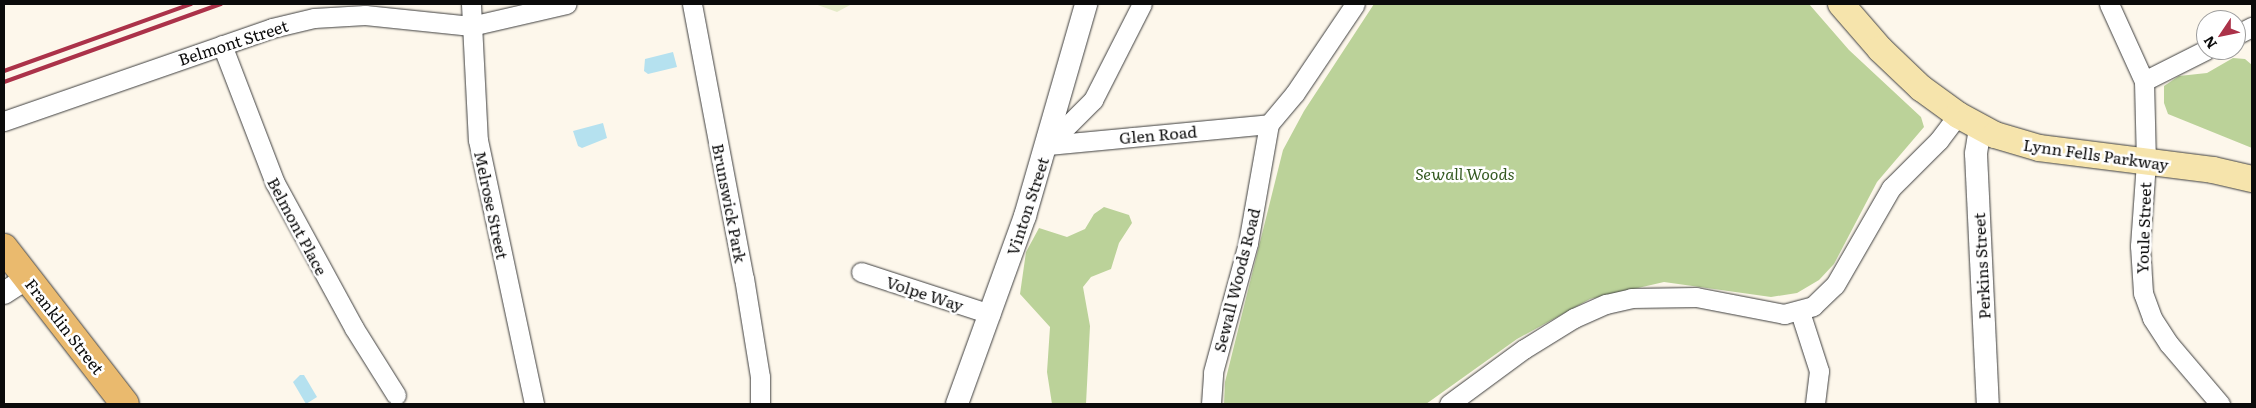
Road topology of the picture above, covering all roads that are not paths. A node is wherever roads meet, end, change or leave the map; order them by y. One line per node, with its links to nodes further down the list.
1 (471, 4): 9 (street, Melrose Street)
2 (566, 4): 9 (street)
3 (692, 4): 29 (street, Brunswick Park)
4 (1086, 4): 17 (street, Vinton Street)
5 (1142, 4): 17 (street)
6 (1355, 4): 15 (street, Sewall Woods Road)
7 (1841, 4): 13 (main road, Lynn Fells Parkway)
8 (2109, 4): 12 (street, Youle Street)
9 (471, 26): 10 (street, Belmont Street); 28 (street, Melrose Street)
10 (222, 45): 14 (street, Belmont Street); 26 (street, Belmont Place)
11 (2196, 55): 12 (street)
12 (2144, 81): 18 (street, Youle Street)
13 (1958, 115): 16 (main road, Lynn Fells Parkway); 24 (street)
14 (4, 121)
15 (1269, 124): 17 (street, Glen Road); 31 (street, Sewall Woods Road)
16 (1980, 128): 18 (main road, Lynn Fells Parkway); 34 (street, Perkins Street)
17 (1048, 145): 25 (street, Vinton Street)
18 (2146, 162): 19 (main road, Lynn Fells Parkway); 35 (street, Youle Street)
19 (2252, 179)
20 (4, 248): 22 (main road, Franklin Street)
21 (861, 272): 25 (street, Volpe Way)
22 (27, 278): 23 (street); 27 (main road, Franklin Street)
23 (4, 293)
24 (1800, 312): 32 (street); 33 (street)
25 (990, 314): 30 (street, Vinton Street)
26 (396, 395)
27 (125, 404)
28 (534, 404)
29 (760, 404)
30 (957, 404)
31 (1211, 404)
32 (1449, 404)
33 (1815, 404)
34 (1988, 404)
35 (2220, 404)

